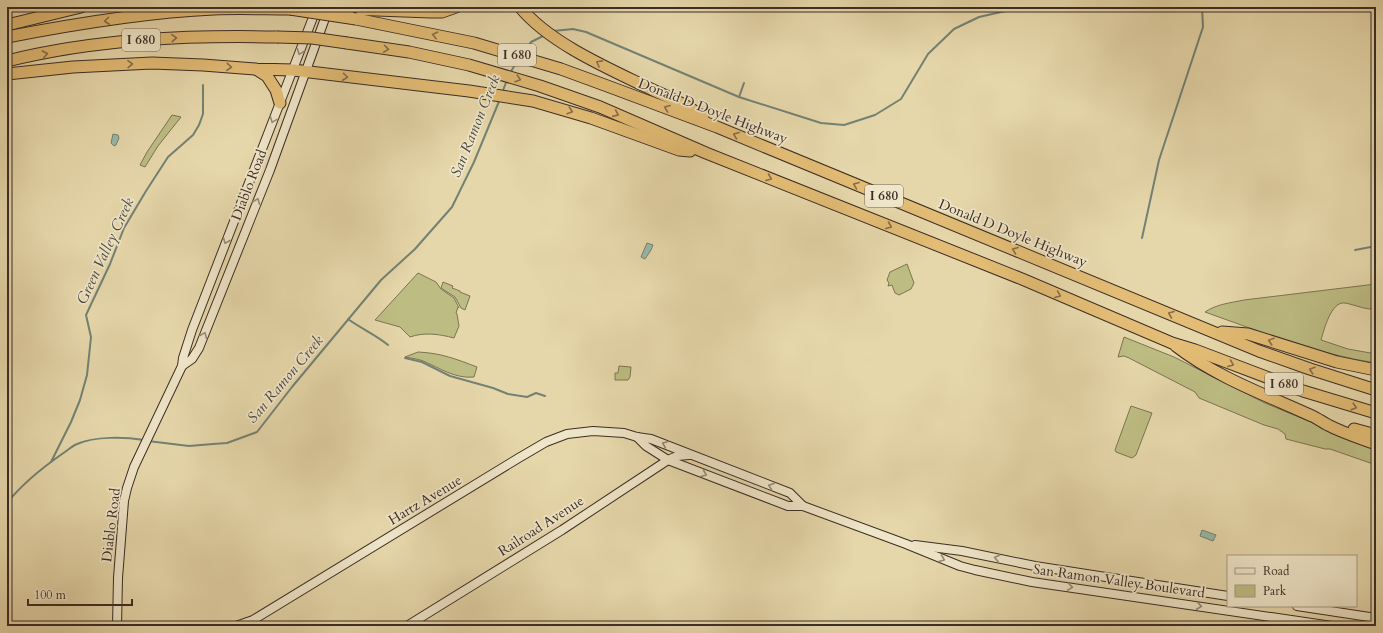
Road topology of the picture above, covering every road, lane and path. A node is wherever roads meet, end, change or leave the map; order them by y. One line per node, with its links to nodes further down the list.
1 (81, 7): 7 (highway)
2 (317, 7): 11 (main road, Diablo Road, one-way to 11)
3 (329, 7): 12 (main road, Diablo Road)
4 (456, 7): 5 (highway, bridge)
5 (298, 8): 8 (highway, Donald D Doyle Highway / I 680, one-way to 8); 15 (highway, Donald D Doyle Highway / I 680, one-way to 5, bridge)
6 (521, 9): 15 (highway, one-way to 6)
7 (7, 25)
8 (7, 37)
9 (7, 61): 16 (highway, I 680, one-way to 16, bridge)
10 (255, 69): 11 (highway); 13 (highway, one-way to 10); 14 (highway)
11 (293, 70): 12 (highway); 14 (main road, Diablo Road)
12 (306, 72): 16 (highway, one-way to 16); 19 (main road, Diablo Road, one-way to 12)
13 (7, 74)
14 (280, 103): 19 (main road, Diablo Road, one-way to 19)
15 (717, 127): 17 (highway, Donald D Doyle Highway / I 680, one-way to 15)
16 (706, 153): 18 (highway, I 680, one-way to 18)
17 (1211, 330): 20 (highway, one-way to 17); 21 (highway, Donald D Doyle Highway / I 680, one-way to 17)
18 (1193, 354): 22 (highway, I 680, one-way to 22); 23 (highway)
19 (182, 366): 34 (main road, Diablo Road)
20 (1376, 370)
21 (1376, 390)
22 (1376, 413)
23 (1313, 416): 24 (highway); 26 (highway)
24 (1376, 435)
25 (637, 437): 27 (main road, San Ramon Valley Boulevard, one-way to 25); 28 (main road, San Ramon Valley Boulevard); 35 (main road, Hartz Avenue)
26 (1376, 444)
27 (691, 455): 28 (main road, Railroad Avenue); 29 (main road, San Ramon Valley Boulevard, one-way to 27)
28 (668, 460): 29 (main road, San Ramon Valley Boulevard, one-way to 29); 36 (main road, Railroad Avenue)
29 (803, 506): 30 (main road, San Ramon Valley Boulevard)
30 (906, 544): 31 (main road, San Ramon Valley Boulevard, one-way to 30); 37 (main road, San Ramon Valley Boulevard, one-way to 37)
31 (1227, 596)
32 (1304, 607): 33 (main road)
33 (1376, 618)
34 (117, 626)
35 (236, 626)
36 (407, 626)
37 (1332, 626)

